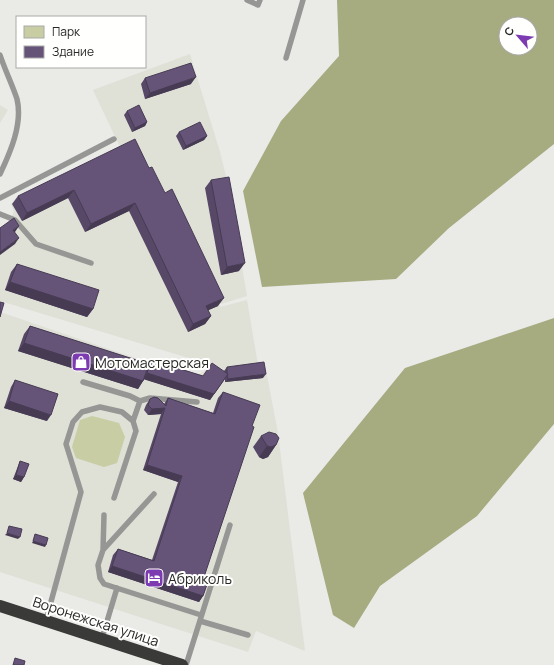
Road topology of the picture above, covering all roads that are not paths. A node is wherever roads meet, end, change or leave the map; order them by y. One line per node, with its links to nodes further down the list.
1 (247, 0): 2 (lane)
2 (260, 0)
3 (303, 0): 5 (lane)
4 (0, 55): 7 (lane)
5 (286, 58)
6 (114, 139): 8 (lane)
7 (0, 174)
8 (0, 198)
9 (0, 214): 10 (lane)
10 (91, 263)
11 (83, 382): 12 (lane)
12 (140, 400): 13 (lane); 14 (lane)
13 (197, 402)
14 (133, 421): 16 (lane); 23 (lane)
15 (154, 494): 19 (lane)
16 (114, 498)
17 (104, 515): 19 (lane)
18 (230, 525): 22 (lane)
19 (103, 550): 20 (lane)
20 (117, 588): 22 (lane); 25 (lane)
21 (0, 606): 23 (highway, Воронежская улица)
22 (200, 618): 24 (lane); 27 (lane)
23 (46, 620): 25 (highway, Воронежская улица)
24 (248, 635)
25 (102, 638): 26 (highway, Воронежская улица)
26 (182, 665)
27 (186, 665)

